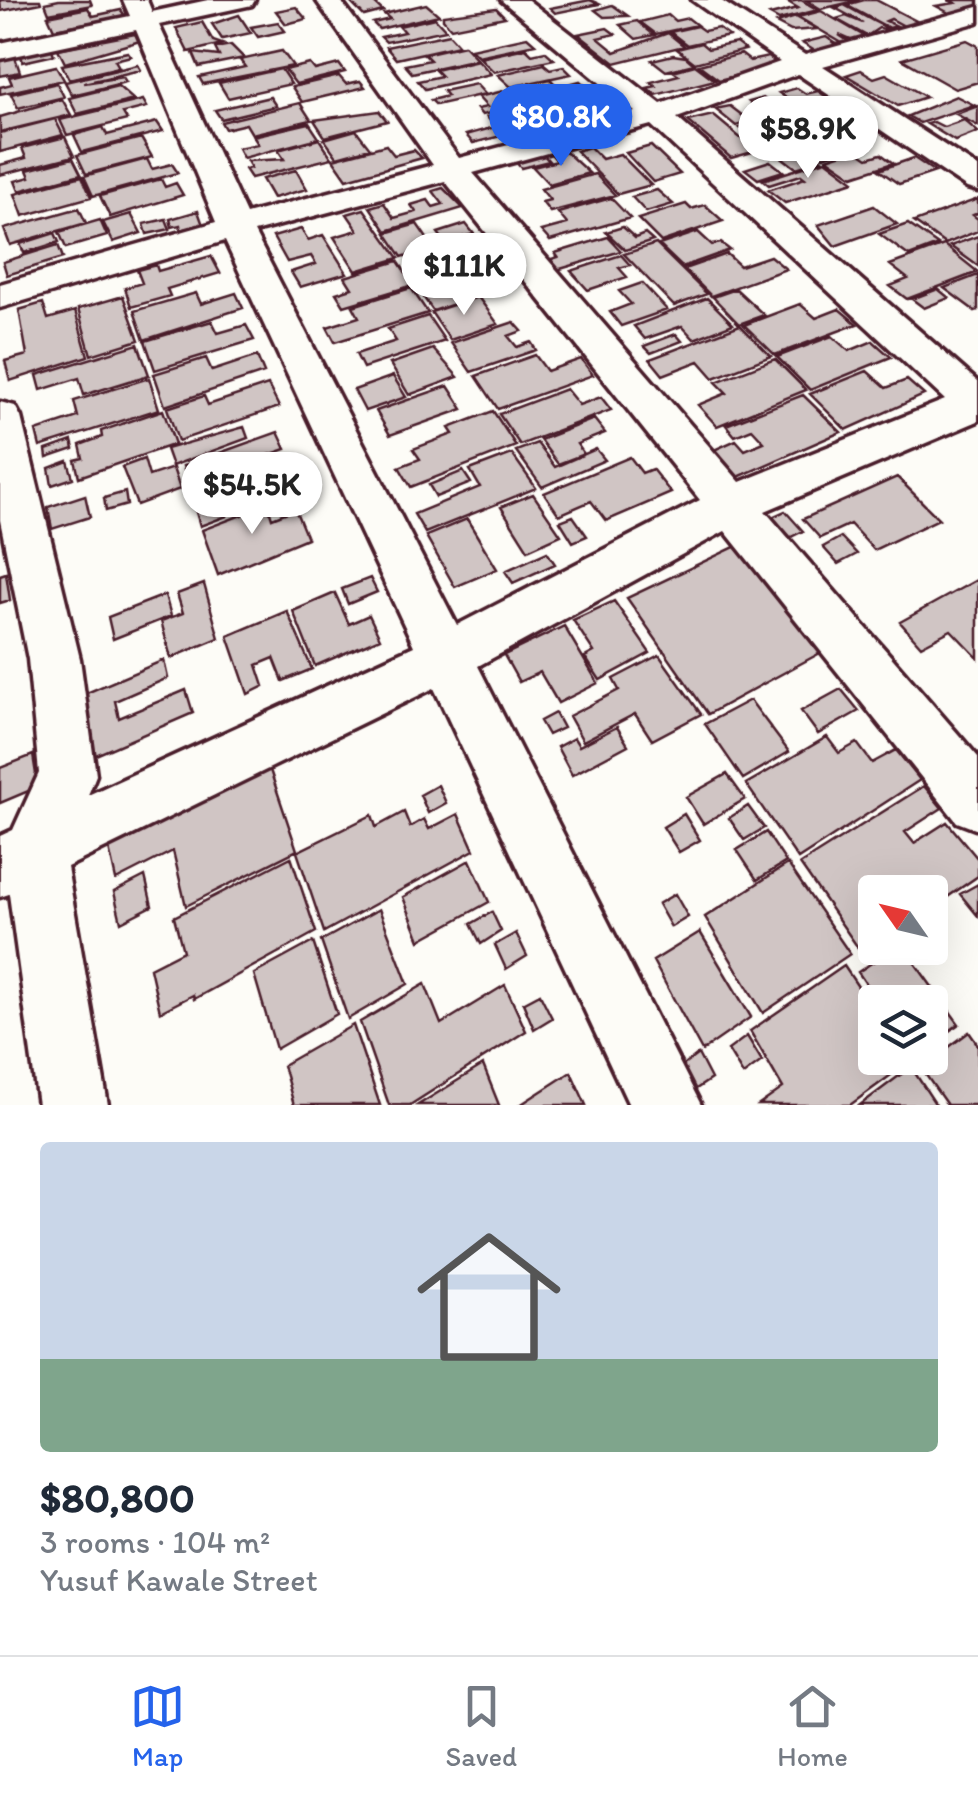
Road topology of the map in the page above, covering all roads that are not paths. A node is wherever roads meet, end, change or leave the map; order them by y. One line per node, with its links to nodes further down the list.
1 (243, 0): 6 (street)
2 (328, 0): 13 (street)
3 (513, 0): 12 (street)
4 (704, 0): 11 (street)
5 (912, 8): 8 (street)
6 (140, 11): 10 (street); 15 (street)
7 (978, 14): 8 (street)
8 (942, 24): 9 (street); 11 (street)
9 (978, 43)
10 (0, 51)
11 (801, 64): 12 (street); 14 (street)
12 (657, 115): 13 (street); 17 (street)
13 (451, 168): 15 (street); 19 (street)
14 (978, 181)
15 (235, 227): 16 (street); 20 (street)
16 (0, 296)
17 (977, 404): 19 (street)
18 (0, 418): 22 (street)
19 (730, 506): 20 (street); 21 (street)
20 (445, 657): 22 (street); 24 (street)
21 (978, 801)
22 (17, 860): 23 (street)
23 (73, 1105)
24 (666, 1105)

